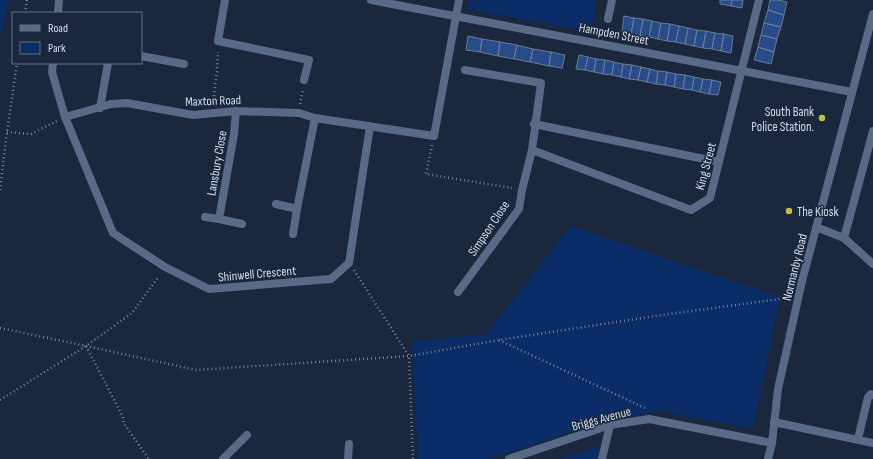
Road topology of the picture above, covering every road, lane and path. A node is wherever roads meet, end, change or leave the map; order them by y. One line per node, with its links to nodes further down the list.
1 (27, 0): 8 (path)
2 (59, 0): 9 (street)
3 (225, 0): 13 (street)
4 (371, 0): 11 (street, Hampden Street)
5 (459, 0): 11 (street)
6 (612, 0): 12 (street)
7 (759, 0): 20 (street, King Street)
8 (25, 12)
9 (58, 12)
10 (873, 14): 22 (street, Normanby Road)
11 (456, 16): 20 (street, Hampden Street); 33 (street)
12 (608, 19)
13 (218, 42): 21 (street); 25 (path)
14 (142, 56): 18 (street)
15 (17, 64): 32 (path)
16 (53, 64): 27 (street, Shinwell Crescent)
17 (108, 64): 23 (street)
18 (184, 64)
19 (465, 70): 29 (street, Simpson Close)
20 (742, 70): 22 (street, Hampden Street); 35 (street, King Street)
21 (304, 80): 26 (path)
22 (852, 92): 43 (street, Normanby Road)
23 (100, 108): 25 (street, Maxton Road); 27 (street, Maxton Road)
24 (236, 111): 25 (street, Maxton Road); 26 (street, Maxton Road); 41 (street, Lansbury Close)
25 (211, 113)
26 (299, 113): 28 (street, Maxton Road)
27 (65, 117): 32 (path); 48 (street, Shinwell Crescent)
28 (315, 118): 30 (street, Maxton Road); 39 (street)
29 (534, 124): 34 (street, Simpson Close); 35 (street)
30 (370, 126): 33 (street, Maxton Road); 46 (street)
31 (873, 131): 45 (street)
32 (7, 132): 36 (path)
33 (434, 136): 37 (path)
34 (532, 150): 35 (street, King Street); 37 (street, Simpson Close)
35 (719, 162)
36 (0, 190)
37 (522, 190): 49 (street, Simpson Close)
38 (276, 204): 39 (street)
39 (297, 209): 44 (street)
40 (205, 217): 41 (street)
41 (219, 219): 42 (street)
42 (242, 224)
43 (816, 227): 45 (street); 50 (street, Normanby Road)
44 (293, 234)
45 (844, 238): 47 (street)
46 (349, 263): 48 (street, Shinwell Crescent); 54 (path)
47 (873, 264)
48 (165, 267): 53 (path)
49 (458, 292)
50 (798, 296): 52 (path); 58 (street, Normanby Road)
51 (0, 328): 53 (path)
52 (499, 340): 54 (path); 57 (path)
53 (86, 346): 54 (path); 56 (path); 65 (path)
54 (410, 356): 68 (path)
55 (873, 395): 61 (street)
56 (0, 400)
57 (649, 419): 59 (street, Briggs Avenue); 63 (street, Briggs Avenue)
58 (774, 422): 61 (street); 63 (street, Normanby Road)
59 (610, 425): 69 (street, Briggs Avenue); 70 (street)
60 (247, 436): 66 (street)
61 (858, 439): 62 (street)
62 (873, 442)
63 (772, 443): 71 (street, Normanby Road)
64 (349, 444): 67 (street)
65 (149, 459)
66 (223, 459)
67 (348, 459)
68 (413, 459)
69 (509, 459)
70 (602, 459)
71 (768, 459)

